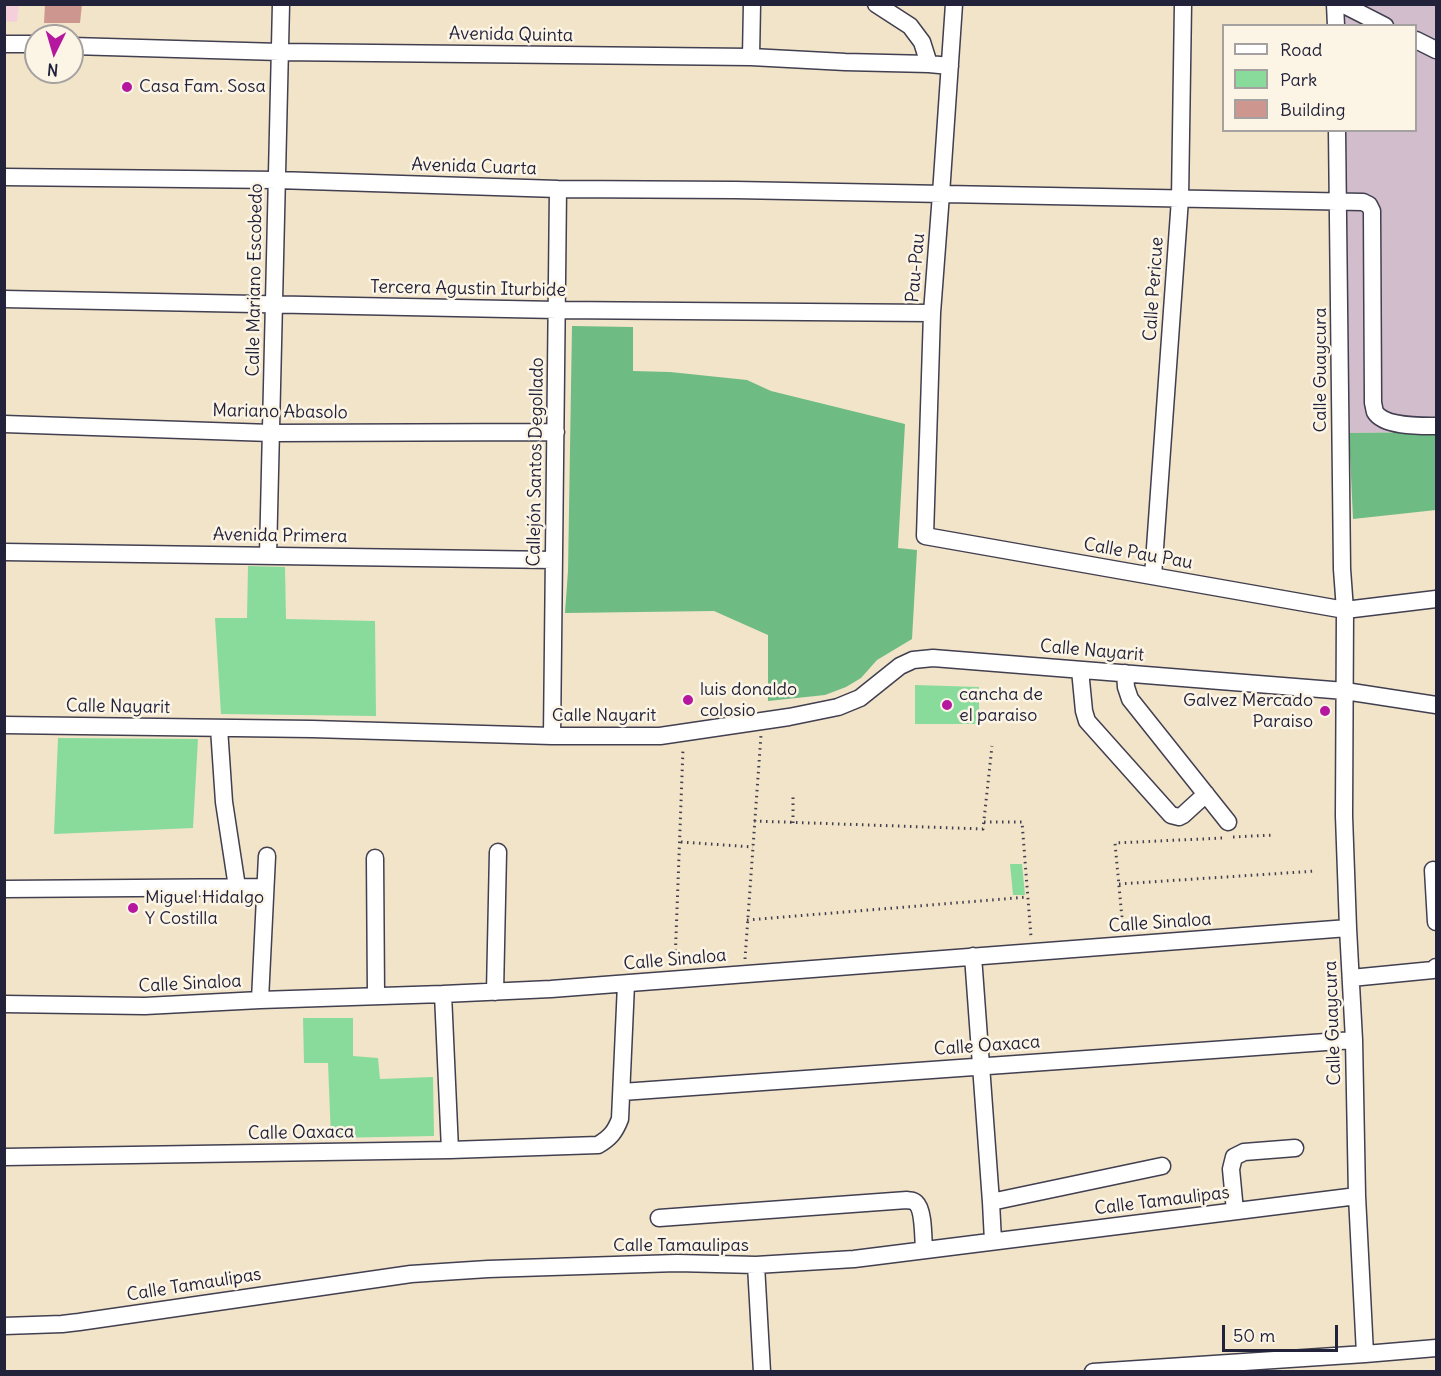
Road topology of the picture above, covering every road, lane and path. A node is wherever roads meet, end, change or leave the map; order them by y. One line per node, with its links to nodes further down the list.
1 (281, 4): 15 (street, Calle Mariano Escobedo)
2 (752, 4): 16 (street)
3 (876, 4): 17 (street)
4 (954, 4): 18 (street, Pau-Pau)
5 (1183, 4): 24 (street, Calle Pericue)
6 (1335, 4): 8 (street)
7 (1341, 4): 9 (street)
8 (1336, 24)
9 (1381, 24)
10 (1417, 40): 14 (street)
11 (4, 44): 12 (street)
12 (24, 45)
13 (84, 46): 15 (street, Avenida Quinta)
14 (1437, 50)
15 (280, 52): 16 (street, Avenida Quinta); 21 (street, Calle Mariano Escobedo)
16 (751, 57): 17 (street, Avenida Quinta)
17 (929, 64): 18 (street, Avenida Quinta)
18 (950, 66): 23 (street, Pau-Pau)
19 (1337, 132): 25 (street, Calle Guaycura)
20 (4, 177): 21 (street, Avenida Cuarta)
21 (277, 180): 22 (street, Avenida Cuarta); 27 (street, Calle Mariano Escobedo)
22 (558, 189): 23 (street, Avenida Cuarta); 28 (street, Callejón Santos Degollado)
23 (942, 194): 24 (street, Avenida Cuarta); 29 (street, Pau-Pau)
24 (1180, 199): 25 (street, Avenida Cuarta); 38 (street, Calle Pericue)
25 (1339, 202): 31 (street, Avenida Cuarta); 40 (street, Calle Guaycura)
26 (4, 299): 27 (street, Tercera Agustin Iturbide)
27 (274, 304): 28 (street, Tercera Agustin Iturbide); 33 (street, Calle Mariano Escobedo)
28 (557, 310): 29 (street, Tercera Agustin Iturbide); 32 (street, Callejón Santos Degollado)
29 (932, 313): 34 (street, Pau-Pau)
30 (4, 424): 33 (street, Mariano Abasolo)
31 (1437, 426)
32 (556, 432): 33 (street, Mariano Abasolo); 37 (street, Callejón Santos Degollado)
33 (271, 433): 36 (street, Calle Mariano Escobedo)
34 (925, 536): 38 (street, Calle Pau Pau)
35 (4, 552): 36 (street, Avenida Primera)
36 (268, 556): 37 (street, Avenida Primera)
37 (554, 560): 48 (street, Callejón Santos Degollado)
38 (1153, 576): 40 (street, Calle Pau Pau)
39 (1437, 599): 40 (street, Calle Pau Pau)
40 (1345, 610): 43 (street, Calle Guaycura)
41 (1080, 670): 42 (street, Calle Nayarit); 45 (street, Calle Nayarit); 51 (street)
42 (1125, 673): 43 (street, Calle Nayarit); 51 (street)
43 (1345, 691): 44 (street, Calle Nayarit); 72 (street, Calle Guaycura)
44 (1437, 705)
45 (762, 721): 48 (street, Calle Nayarit); 53 (path)
46 (4, 725): 47 (street, Calle Nayarit)
47 (219, 728): 48 (street, Calle Nayarit); 66 (street)
48 (552, 736)
49 (992, 746): 54 (path)
50 (683, 748): 58 (path)
51 (1206, 794): 55 (street)
52 (793, 796): 56 (path)
53 (754, 821): 56 (path); 59 (path)
54 (984, 822): 56 (path); 69 (path)
55 (1228, 822)
56 (793, 823)
57 (1273, 835): 65 (path)
58 (681, 842): 59 (path); 76 (path)
59 (753, 847): 70 (path)
60 (498, 852): 81 (street)
61 (267, 856): 67 (street)
62 (375, 858): 83 (street)
63 (1433, 870): 71 (street)
64 (1316, 871): 65 (path)
65 (1119, 884): 74 (path)
66 (237, 887): 67 (street); 68 (street)
67 (265, 887): 84 (street)
68 (4, 889)
69 (1028, 897): 70 (path); 73 (path)
70 (747, 920): 78 (path)
71 (1437, 922)
72 (1348, 928): 74 (street, Calle Sinaloa); 79 (street, Calle Guaycura)
73 (1031, 937)
74 (1125, 945): 75 (street, Calle Sinaloa)
75 (973, 956): 78 (street, Calle Sinaloa); 87 (street)
76 (675, 963)
77 (1437, 967): 79 (street)
78 (743, 974): 80 (street, Calle Sinaloa)
79 (1350, 978): 86 (street, Calle Guaycura)
80 (626, 984): 81 (street, Calle Sinaloa); 88 (street)
81 (495, 992): 82 (street, Calle Sinaloa)
82 (442, 994): 83 (street, Calle Sinaloa); 90 (street)
83 (376, 996): 84 (street, Calle Sinaloa)
84 (260, 1000): 85 (street, Calle Sinaloa)
85 (4, 1004)
86 (1354, 1040): 87 (street, Calle Oaxaca); 93 (street, Calle Guaycura)
87 (981, 1066): 88 (street, Calle Oaxaca); 94 (street)
88 (622, 1092): 90 (street, Calle Oaxaca)
89 (1295, 1148): 95 (street)
90 (450, 1150): 91 (street, Calle Oaxaca)
91 (4, 1157)
92 (1162, 1166): 94 (street)
93 (1357, 1197): 95 (street, Calle Tamaulipas); 102 (street, Calle Guaycura)
94 (992, 1202): 97 (street)
95 (1235, 1211): 97 (street, Calle Tamaulipas)
96 (659, 1218): 98 (street)
97 (993, 1241): 98 (street, Calle Tamaulipas)
98 (924, 1249): 99 (street, Calle Tamaulipas)
99 (756, 1265): 100 (street, Calle Tamaulipas); 103 (street)
100 (4, 1326)
101 (1437, 1348): 102 (street)
102 (1365, 1354): 104 (street)
103 (762, 1371)
104 (1094, 1371)

